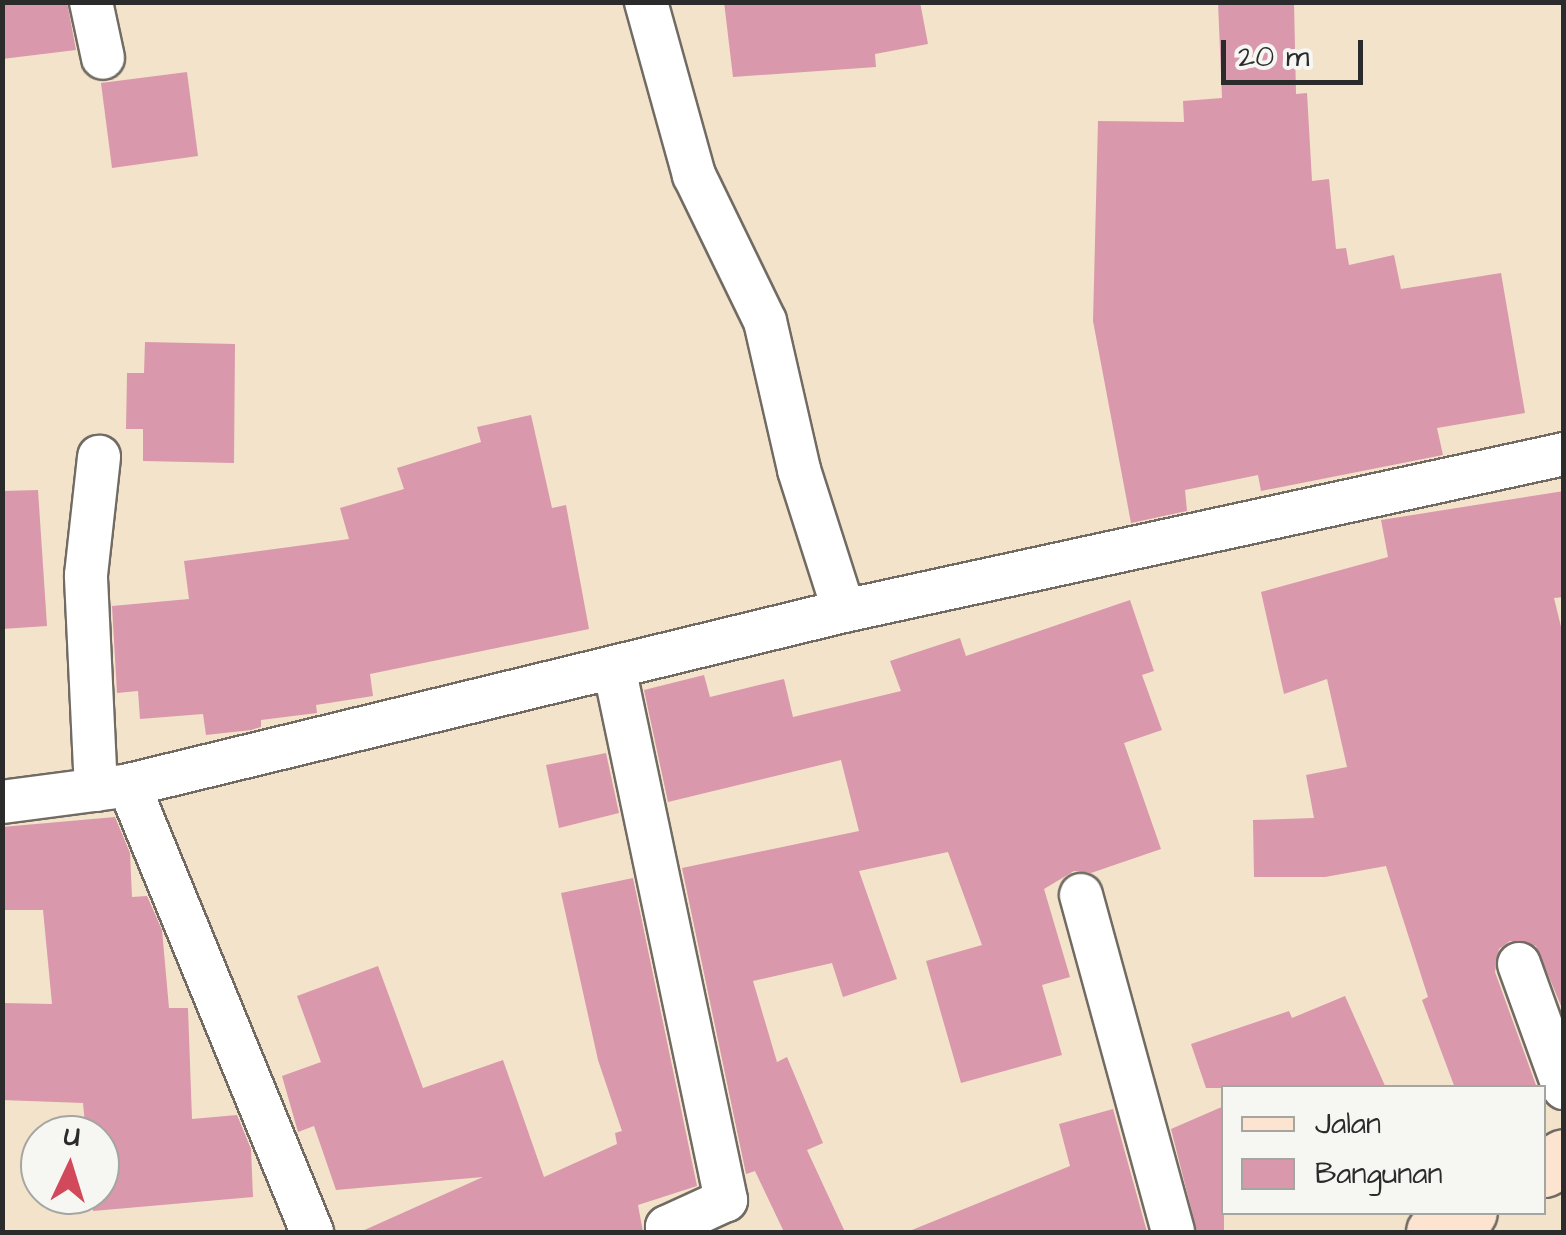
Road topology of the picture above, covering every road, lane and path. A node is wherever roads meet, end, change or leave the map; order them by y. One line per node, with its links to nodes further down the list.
1 (91, 2): 3 (street)
2 (646, 2): 6 (street)
3 (103, 58)
4 (1564, 454): 6 (street)
5 (99, 458): 8 (street)
6 (844, 611): 7 (street)
7 (614, 667): 8 (street); 15 (street)
8 (112, 787): 9 (street); 14 (street)
9 (2, 802)
10 (1080, 895): 16 (street)
11 (1519, 964): 12 (street)
12 (1564, 1088)
13 (1464, 1215): 17 (street)
14 (312, 1232)
15 (670, 1232)
16 (1173, 1232)
17 (1434, 1232)

